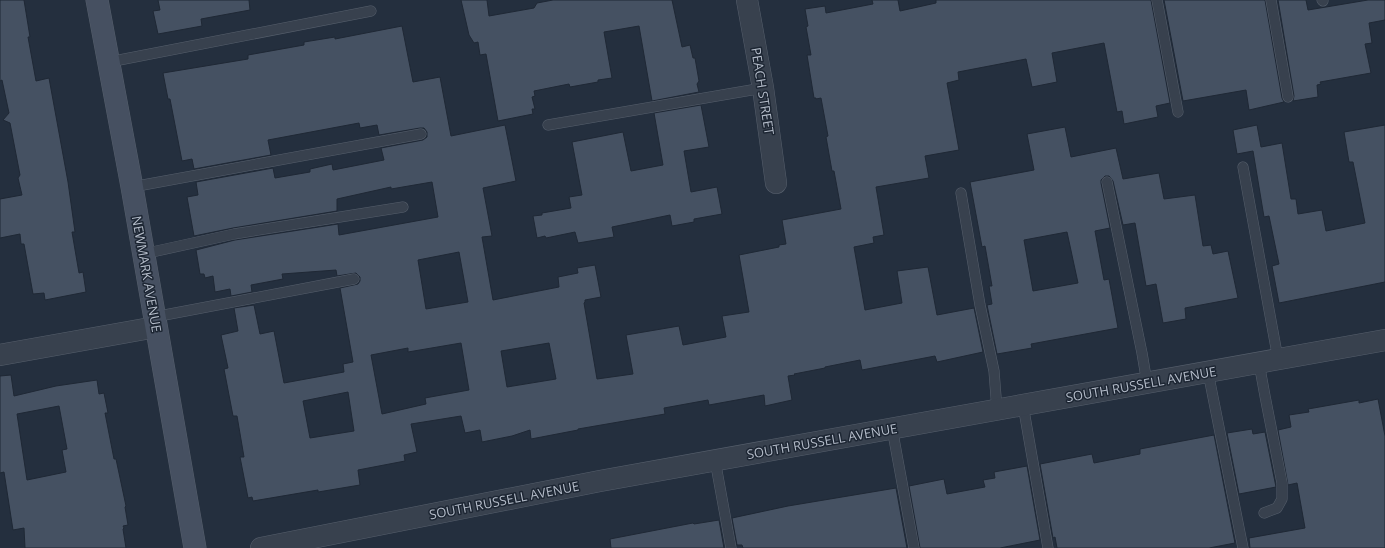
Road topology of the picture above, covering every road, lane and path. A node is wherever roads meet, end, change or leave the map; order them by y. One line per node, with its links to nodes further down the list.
1 (97, 0): 6 (street, NEWMARK AVENUE)
2 (747, 0): 7 (street, PEACH STREET)
3 (1157, 0): 9 (lane)
4 (1271, 0): 8 (lane)
5 (371, 11): 6 (lane)
6 (109, 62): 15 (street, NEWMARK AVENUE)
7 (763, 88): 10 (lane); 14 (street, PEACH STREET)
8 (1288, 97)
9 (1178, 112)
10 (548, 125)
11 (421, 134): 15 (lane)
12 (1243, 167): 23 (lane)
13 (1107, 182): 25 (lane)
14 (776, 183)
15 (132, 187): 18 (street, NEWMARK AVENUE)
16 (961, 192): 27 (lane)
17 (403, 207): 18 (lane)
18 (143, 254): 20 (street, NEWMARK AVENUE)
19 (354, 279): 20 (lane)
20 (155, 322): 22 (street); 31 (street, NEWMARK AVENUE)
21 (1385, 340): 23 (street, SOUTH RUSSELL AVENUE)
22 (0, 355)
23 (1269, 361): 24 (street, SOUTH RUSSELL AVENUE); 30 (lane)
24 (1208, 372): 25 (street, SOUTH RUSSELL AVENUE); 36 (lane)
25 (1147, 383): 26 (street, SOUTH RUSSELL AVENUE)
26 (1023, 405): 27 (street, SOUTH RUSSELL AVENUE); 35 (lane)
27 (996, 410): 28 (street, SOUTH RUSSELL AVENUE)
28 (892, 428): 29 (street, SOUTH RUSSELL AVENUE); 34 (lane)
29 (715, 460): 32 (street, SOUTH RUSSELL AVENUE); 33 (lane)
30 (1264, 513)
31 (195, 548)
32 (261, 548)
33 (731, 548)
34 (914, 548)
35 (1048, 548)
36 (1243, 548)

